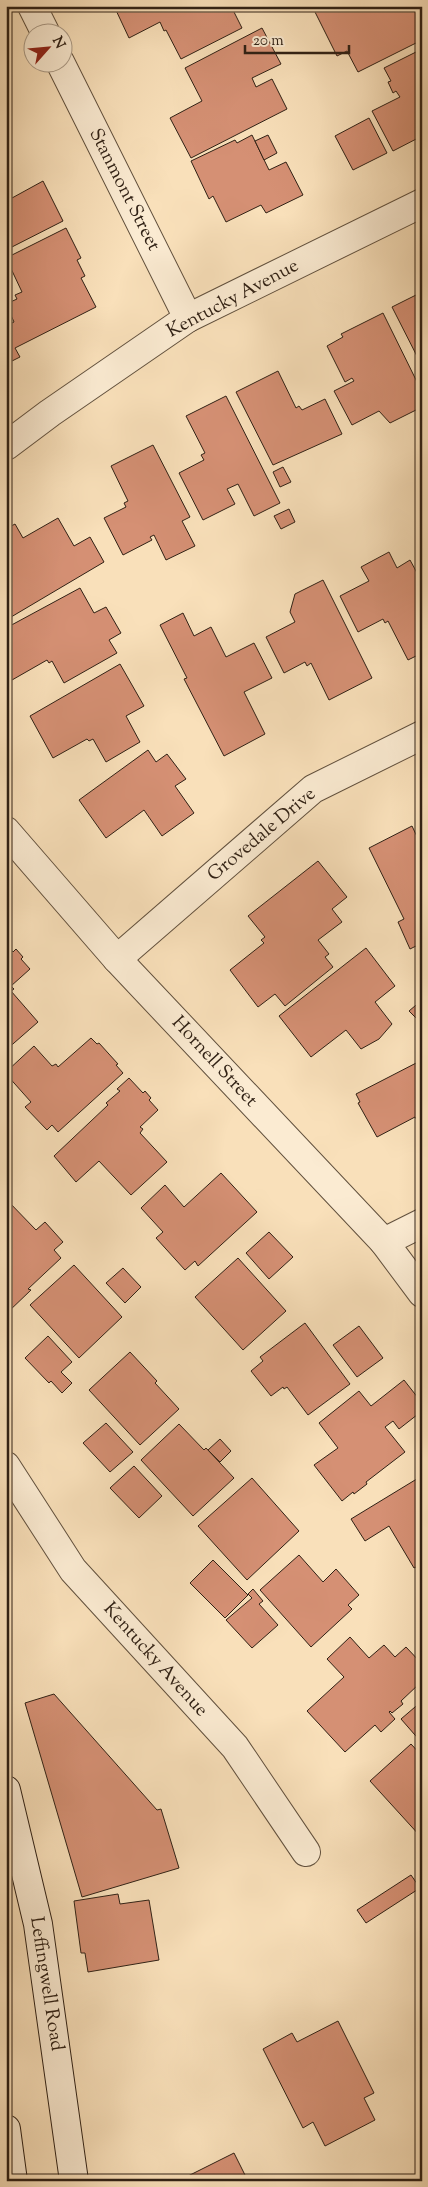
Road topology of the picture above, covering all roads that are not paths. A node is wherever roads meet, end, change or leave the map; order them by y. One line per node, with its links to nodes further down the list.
1 (32, 6): 2 (street)
2 (40, 22)
3 (65, 72): 5 (street, Stanmont Street)
4 (422, 204): 5 (street, Kentucky Avenue)
5 (188, 318): 6 (street, Kentucky Avenue)
6 (6, 446)
7 (422, 735): 9 (street, Grovedale Drive)
8 (6, 831): 9 (street, Hornell Street)
9 (117, 959): 11 (street, Hornell Street)
10 (422, 1223): 11 (street)
11 (384, 1242): 12 (street, Hornell Street)
12 (422, 1293)
13 (6, 1466): 15 (street, Kentucky Avenue)
14 (6, 1790): 18 (street, Leffingwell Road)
15 (306, 1852)
16 (6, 2129): 17 (street)
17 (13, 2181)
18 (74, 2181)

